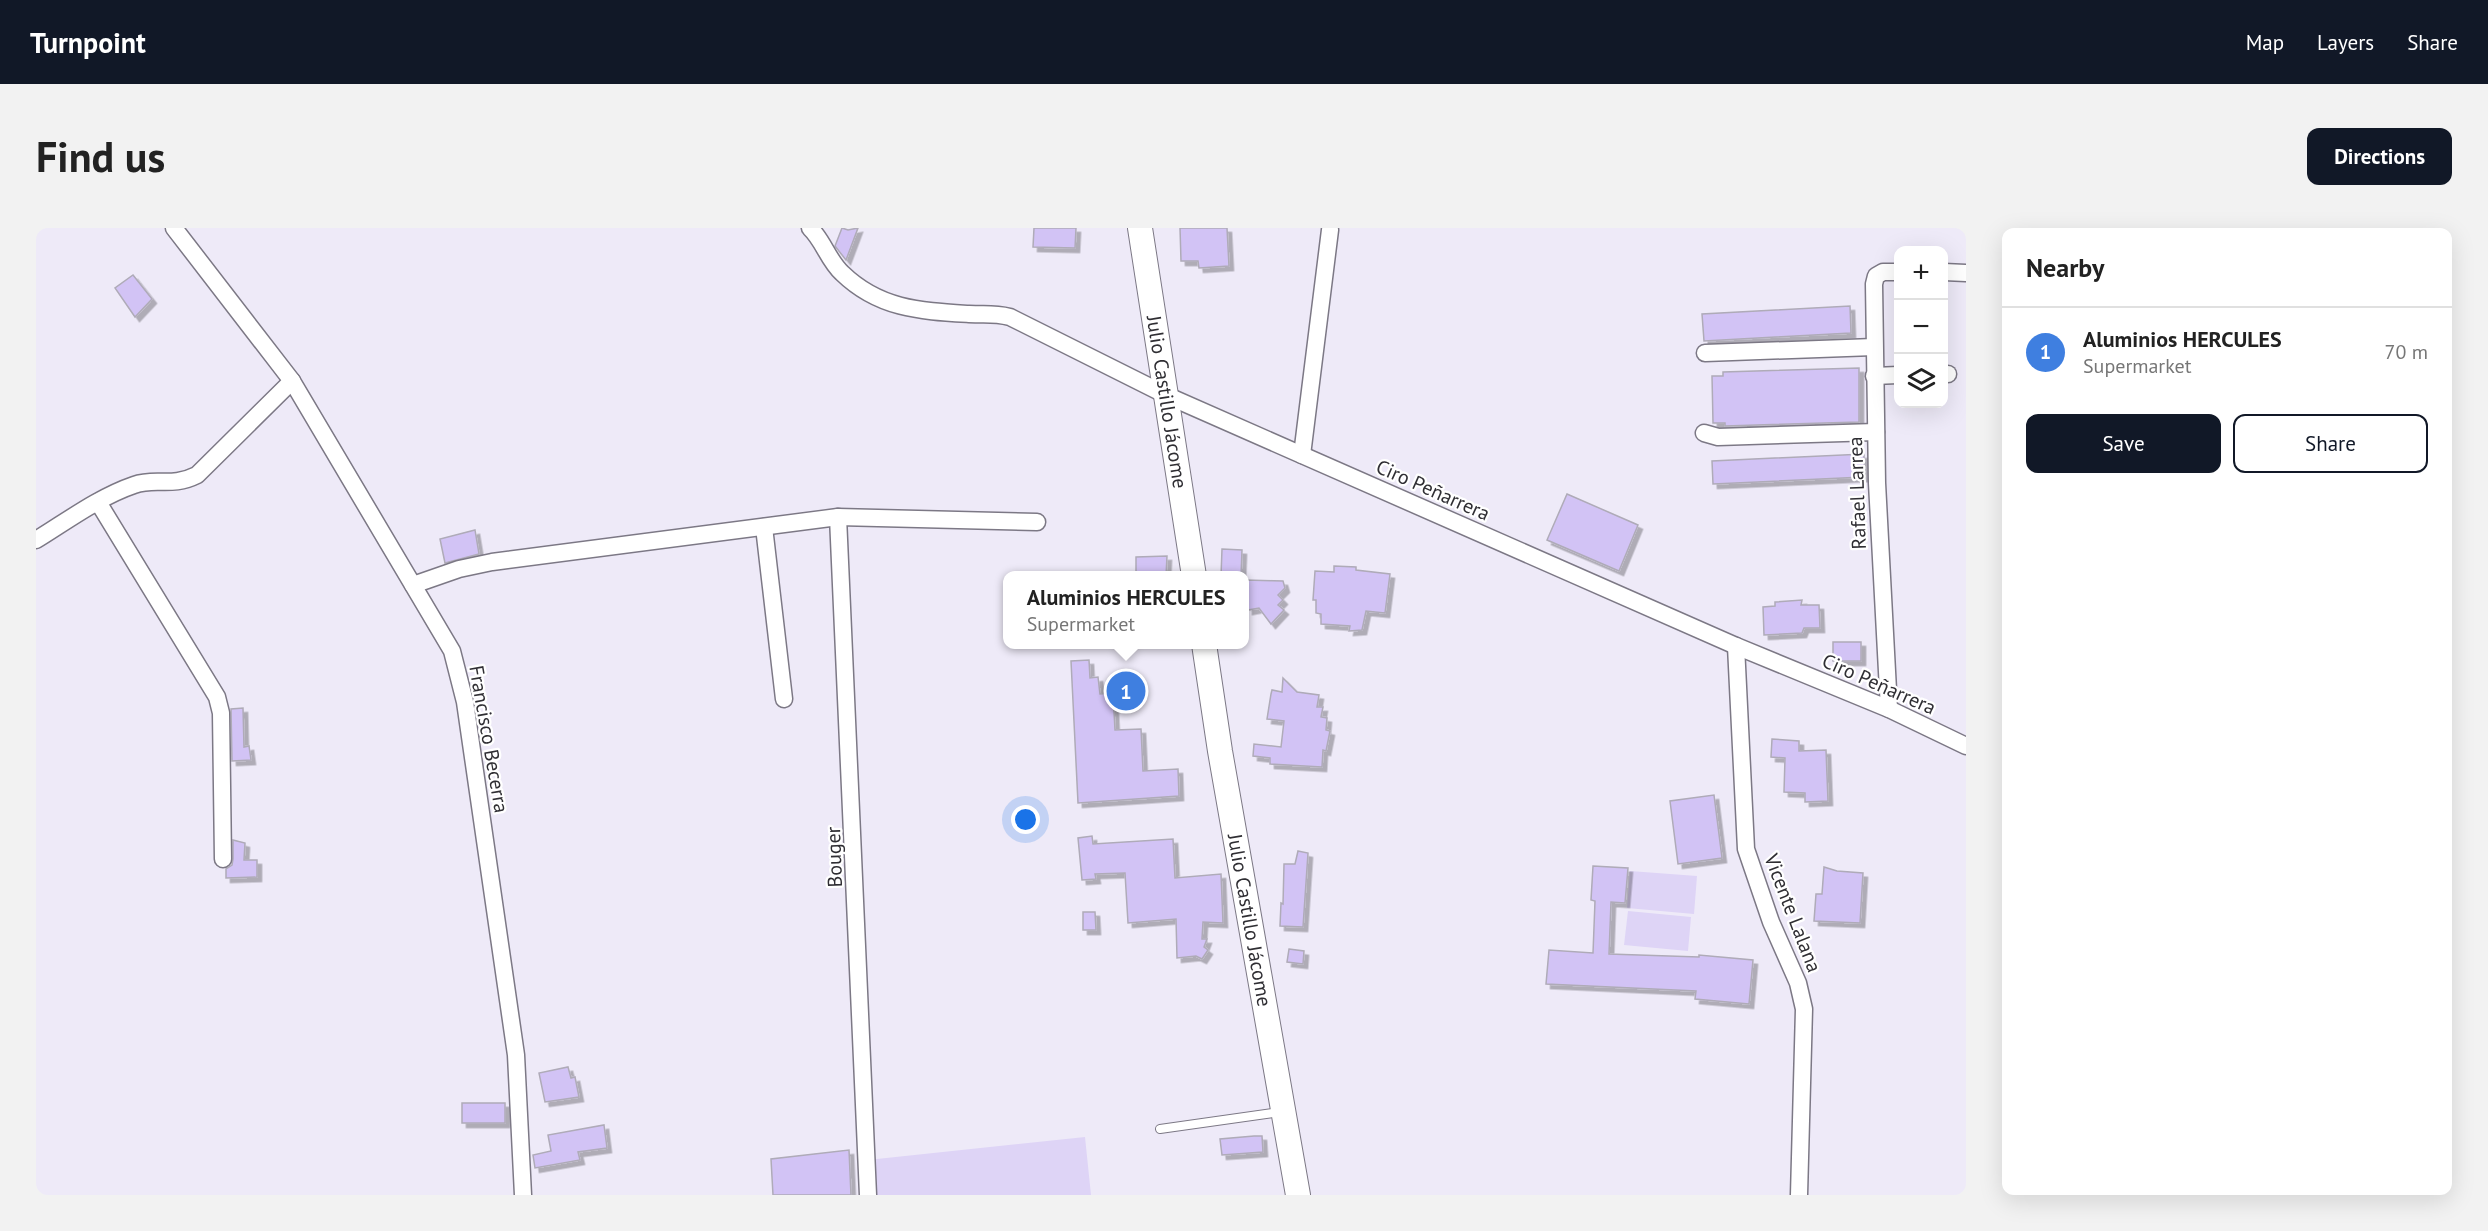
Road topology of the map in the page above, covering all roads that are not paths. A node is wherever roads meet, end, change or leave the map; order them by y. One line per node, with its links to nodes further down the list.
1 (174, 228): 12 (street, Francisco Becerra)
2 (810, 228): 13 (street, Ciro Peñarrera)
3 (1140, 228): 13 (main road, Julio Castillo Jácome)
4 (1330, 230): 16 (street)
5 (1894, 272): 8 (street, Rafael Larrea)
6 (1948, 272): 7 (street)
7 (1966, 273)
8 (1874, 347): 9 (street); 11 (street, Rafael Larrea)
9 (1705, 353)
10 (1894, 375): 11 (street)
11 (1874, 376): 14 (street, Rafael Larrea)
12 (292, 381): 17 (street); 23 (street, Francisco Becerra)
13 (1168, 396): 16 (street, Ciro Peñarrera); 22 (main road, Julio Castillo Jácome)
14 (1876, 432): 15 (street); 27 (street, Rafael Larrea)
15 (1704, 433)
16 (1302, 455): 24 (street, Ciro Peñarrera)
17 (98, 502): 21 (street); 29 (street)
18 (838, 517): 19 (street); 20 (street); 33 (street, Bouger)
19 (1037, 522)
20 (764, 527): 23 (street); 26 (street)
21 (36, 540)
22 (1193, 571)
23 (413, 585): 32 (street, Francisco Becerra)
24 (1736, 646): 27 (street, Ciro Peñarrera); 35 (street, Vicente Lalana)
25 (1205, 649): 30 (main road, Julio Castillo Jácome)
26 (784, 699)
27 (1889, 709): 28 (street, Ciro Peñarrera)
28 (1966, 746)
29 (224, 859)
30 (1284, 1112): 31 (lane); 34 (main road, Julio Castillo Jácome)
31 (1160, 1129)
32 (523, 1195)
33 (868, 1195)
34 (1298, 1195)
35 (1799, 1195)

